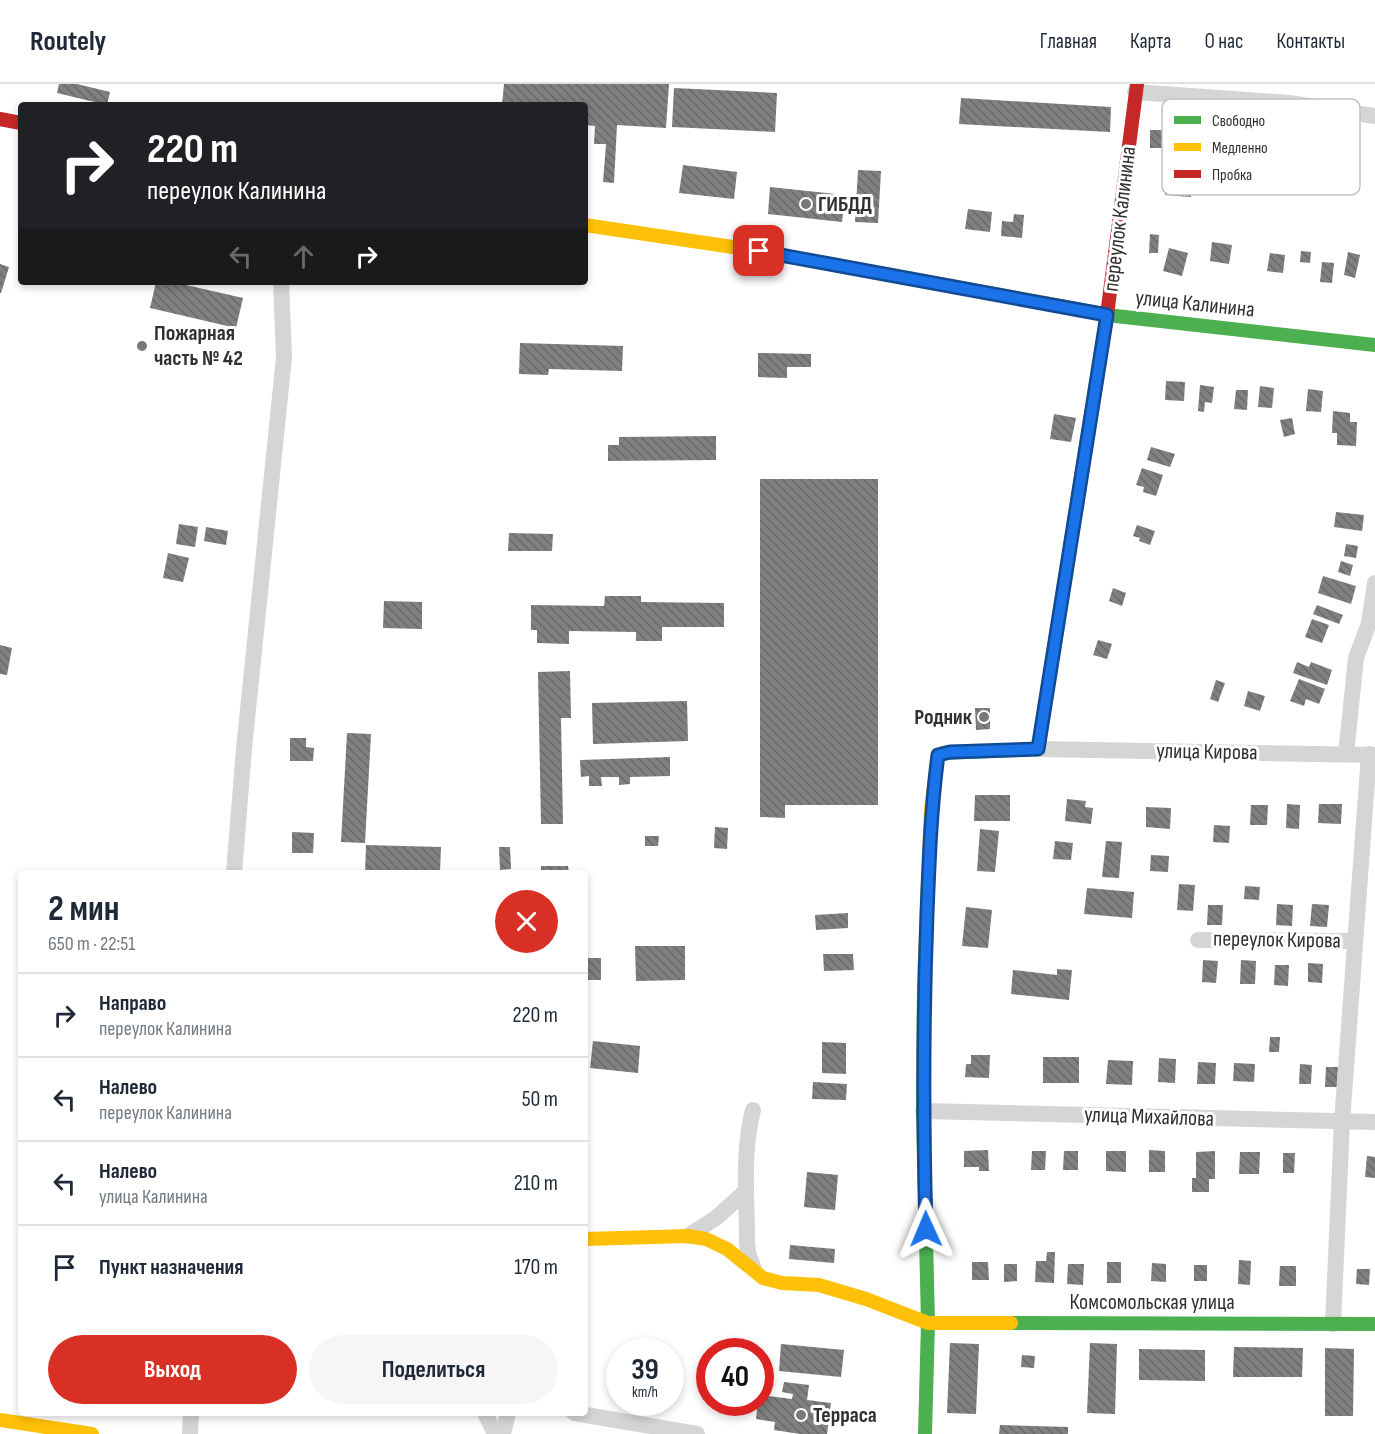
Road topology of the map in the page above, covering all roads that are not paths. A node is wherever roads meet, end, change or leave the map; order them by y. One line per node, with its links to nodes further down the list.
1 (1136, 88): 2 (street, переулок Калинина); 9 (street, переулок Калинина)
2 (1248, 99)
3 (1360, 114): 4 (street, переулок Калинина)
4 (1375, 116)
5 (0, 119): 6 (street)
6 (18, 122)
7 (588, 225): 9 (street, улица Калинина)
8 (281, 285): 15 (street)
9 (1107, 315): 10 (street, улица Калинина); 12 (street, переулок Калинина)
10 (1375, 345)
11 (1375, 583): 13 (street)
12 (1038, 749): 13 (street, улица Кирова); 19 (street)
13 (1346, 754): 14 (street, улица Кирова)
14 (1372, 754): 17 (street)
15 (234, 870)
16 (1198, 940): 17 (street, переулок Кирова)
17 (1355, 941): 20 (street)
18 (753, 1110): 22 (street)
19 (923, 1111): 20 (street, улица Михайлова); 26 (street)
20 (1342, 1122): 21 (street, улица Михайлова); 27 (street)
21 (1375, 1122)
22 (746, 1191): 23 (street); 25 (street)
23 (688, 1236): 24 (street); 25 (street)
24 (588, 1239)
25 (755, 1271): 26 (street)
26 (928, 1323): 27 (street, Комсомольская улица); 39 (street)
27 (1334, 1324): 28 (street, Комсомольская улица)
28 (1375, 1324)
29 (588, 1415): 38 (street)
30 (191, 1416): 35 (street)
31 (486, 1416): 36 (street)
32 (507, 1416): 37 (street)
33 (0, 1420): 34 (street)
34 (92, 1434)
35 (190, 1434)
36 (495, 1434)
37 (503, 1434)
38 (697, 1434)
39 (925, 1434)

